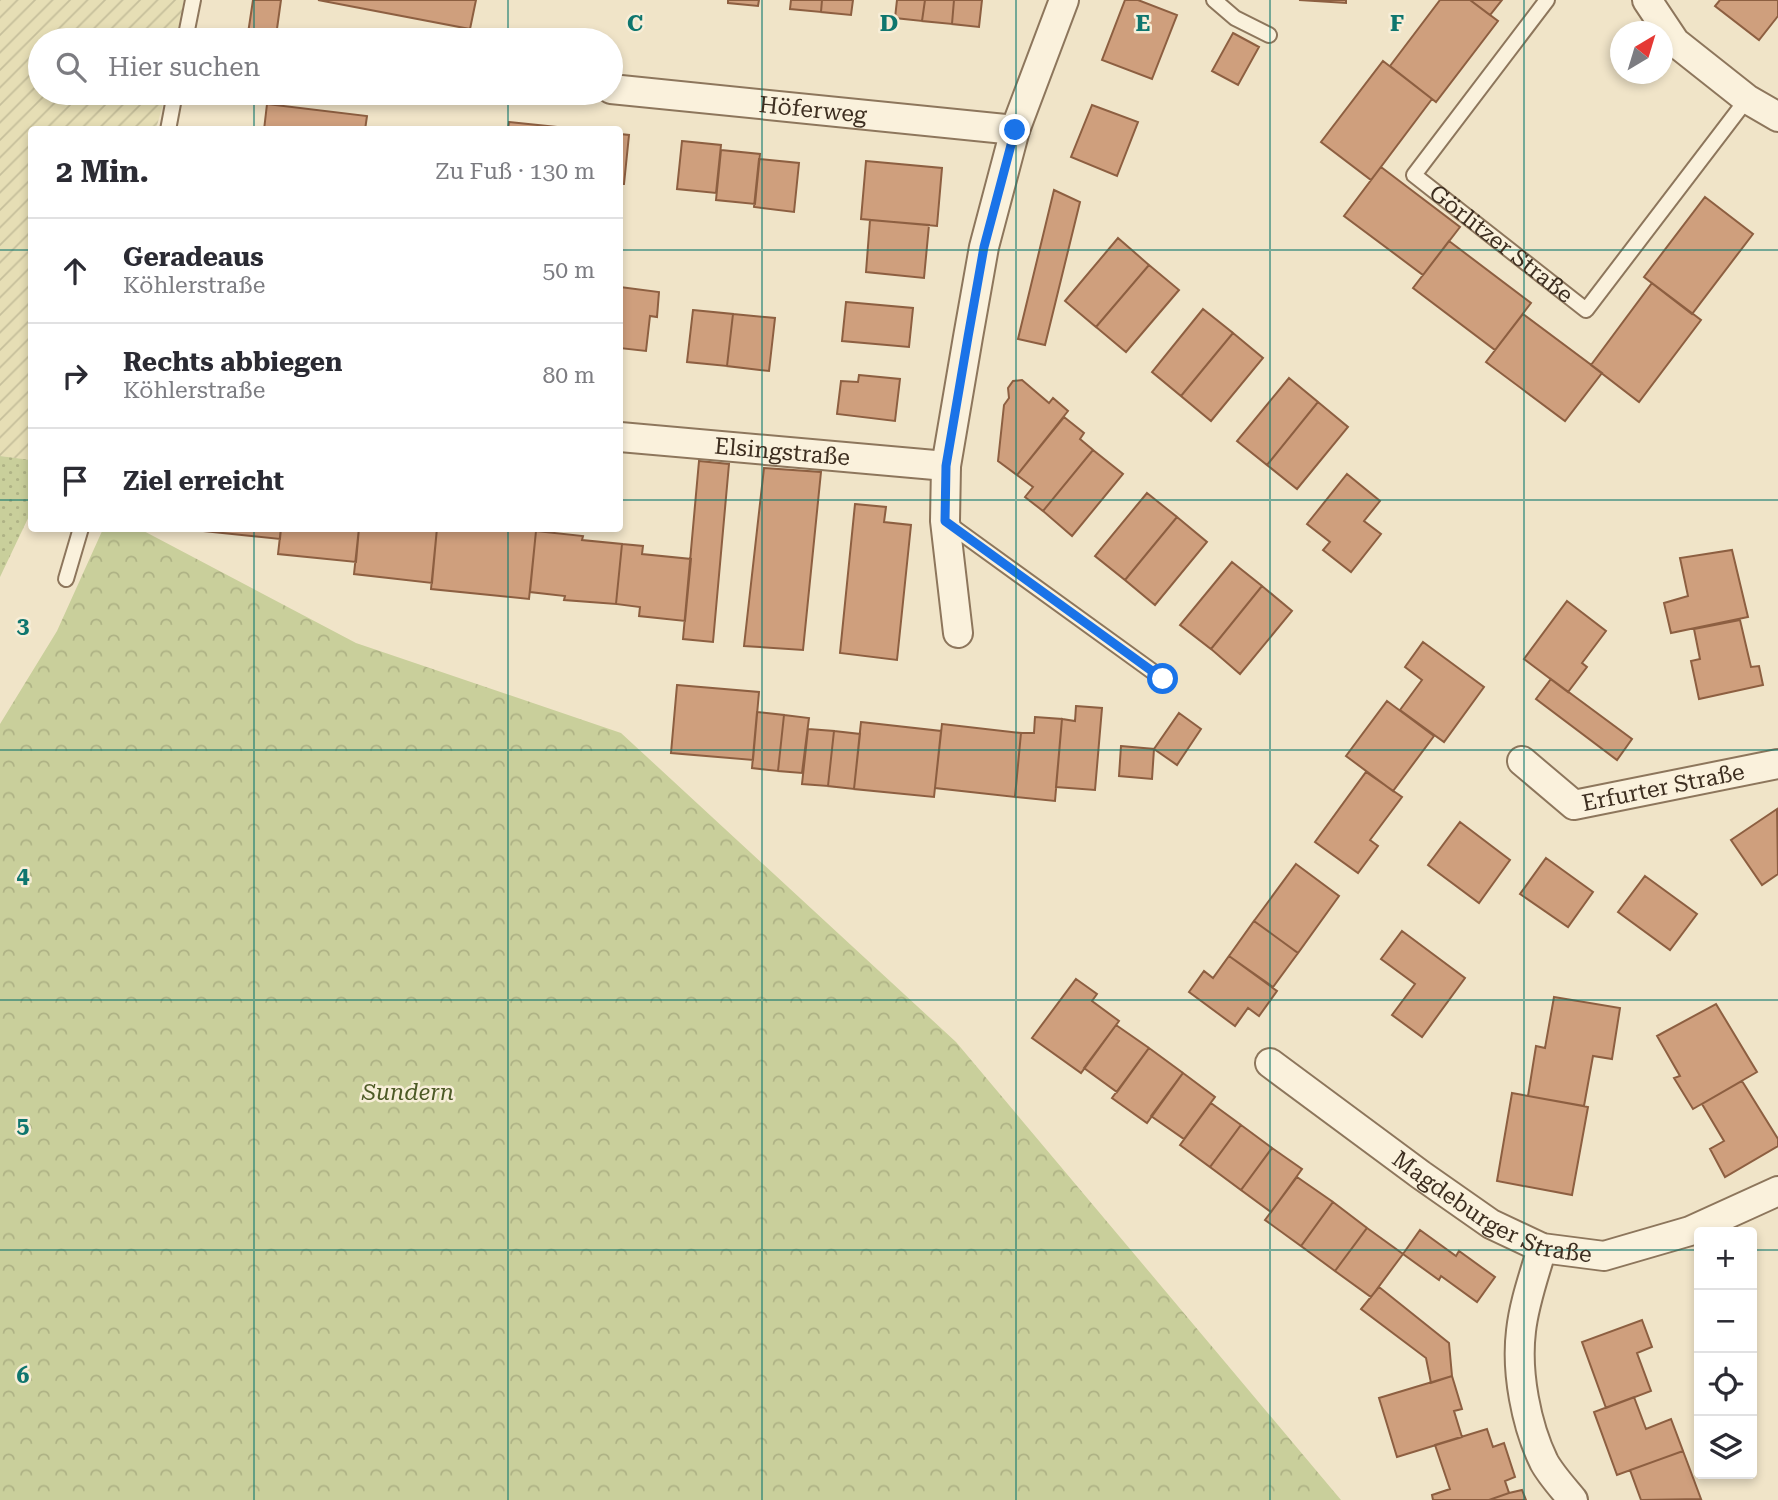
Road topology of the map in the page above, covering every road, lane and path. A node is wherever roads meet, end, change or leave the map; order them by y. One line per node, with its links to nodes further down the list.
1 (193, 0): 6 (lane)
2 (1064, 0): 13 (street)
3 (1214, 0): 7 (lane)
4 (1547, 0): 9 (lane, Görlitzer Straße)
5 (1647, 0): 9 (street)
6 (187, 28)
7 (1269, 35)
8 (623, 90): 13 (street, Höferweg)
9 (1747, 99): 11 (street)
10 (173, 105): 12 (lane)
11 (1778, 117)
12 (169, 126)
13 (1015, 130): 15 (street)
14 (623, 437): 15 (street, Elsingstraße)
15 (946, 466): 16 (street)
16 (945, 521): 19 (street); 20 (lane)
17 (80, 532): 18 (lane)
18 (66, 579)
19 (958, 634)
20 (1163, 679)
21 (1522, 761): 22 (street, Erfurter Straße)
22 (1778, 764)
23 (1270, 1063): 25 (street, Magdeburger Straße)
24 (1778, 1191): 25 (street, Magdeburger Straße)
25 (1542, 1248): 26 (street)
26 (1573, 1500)

